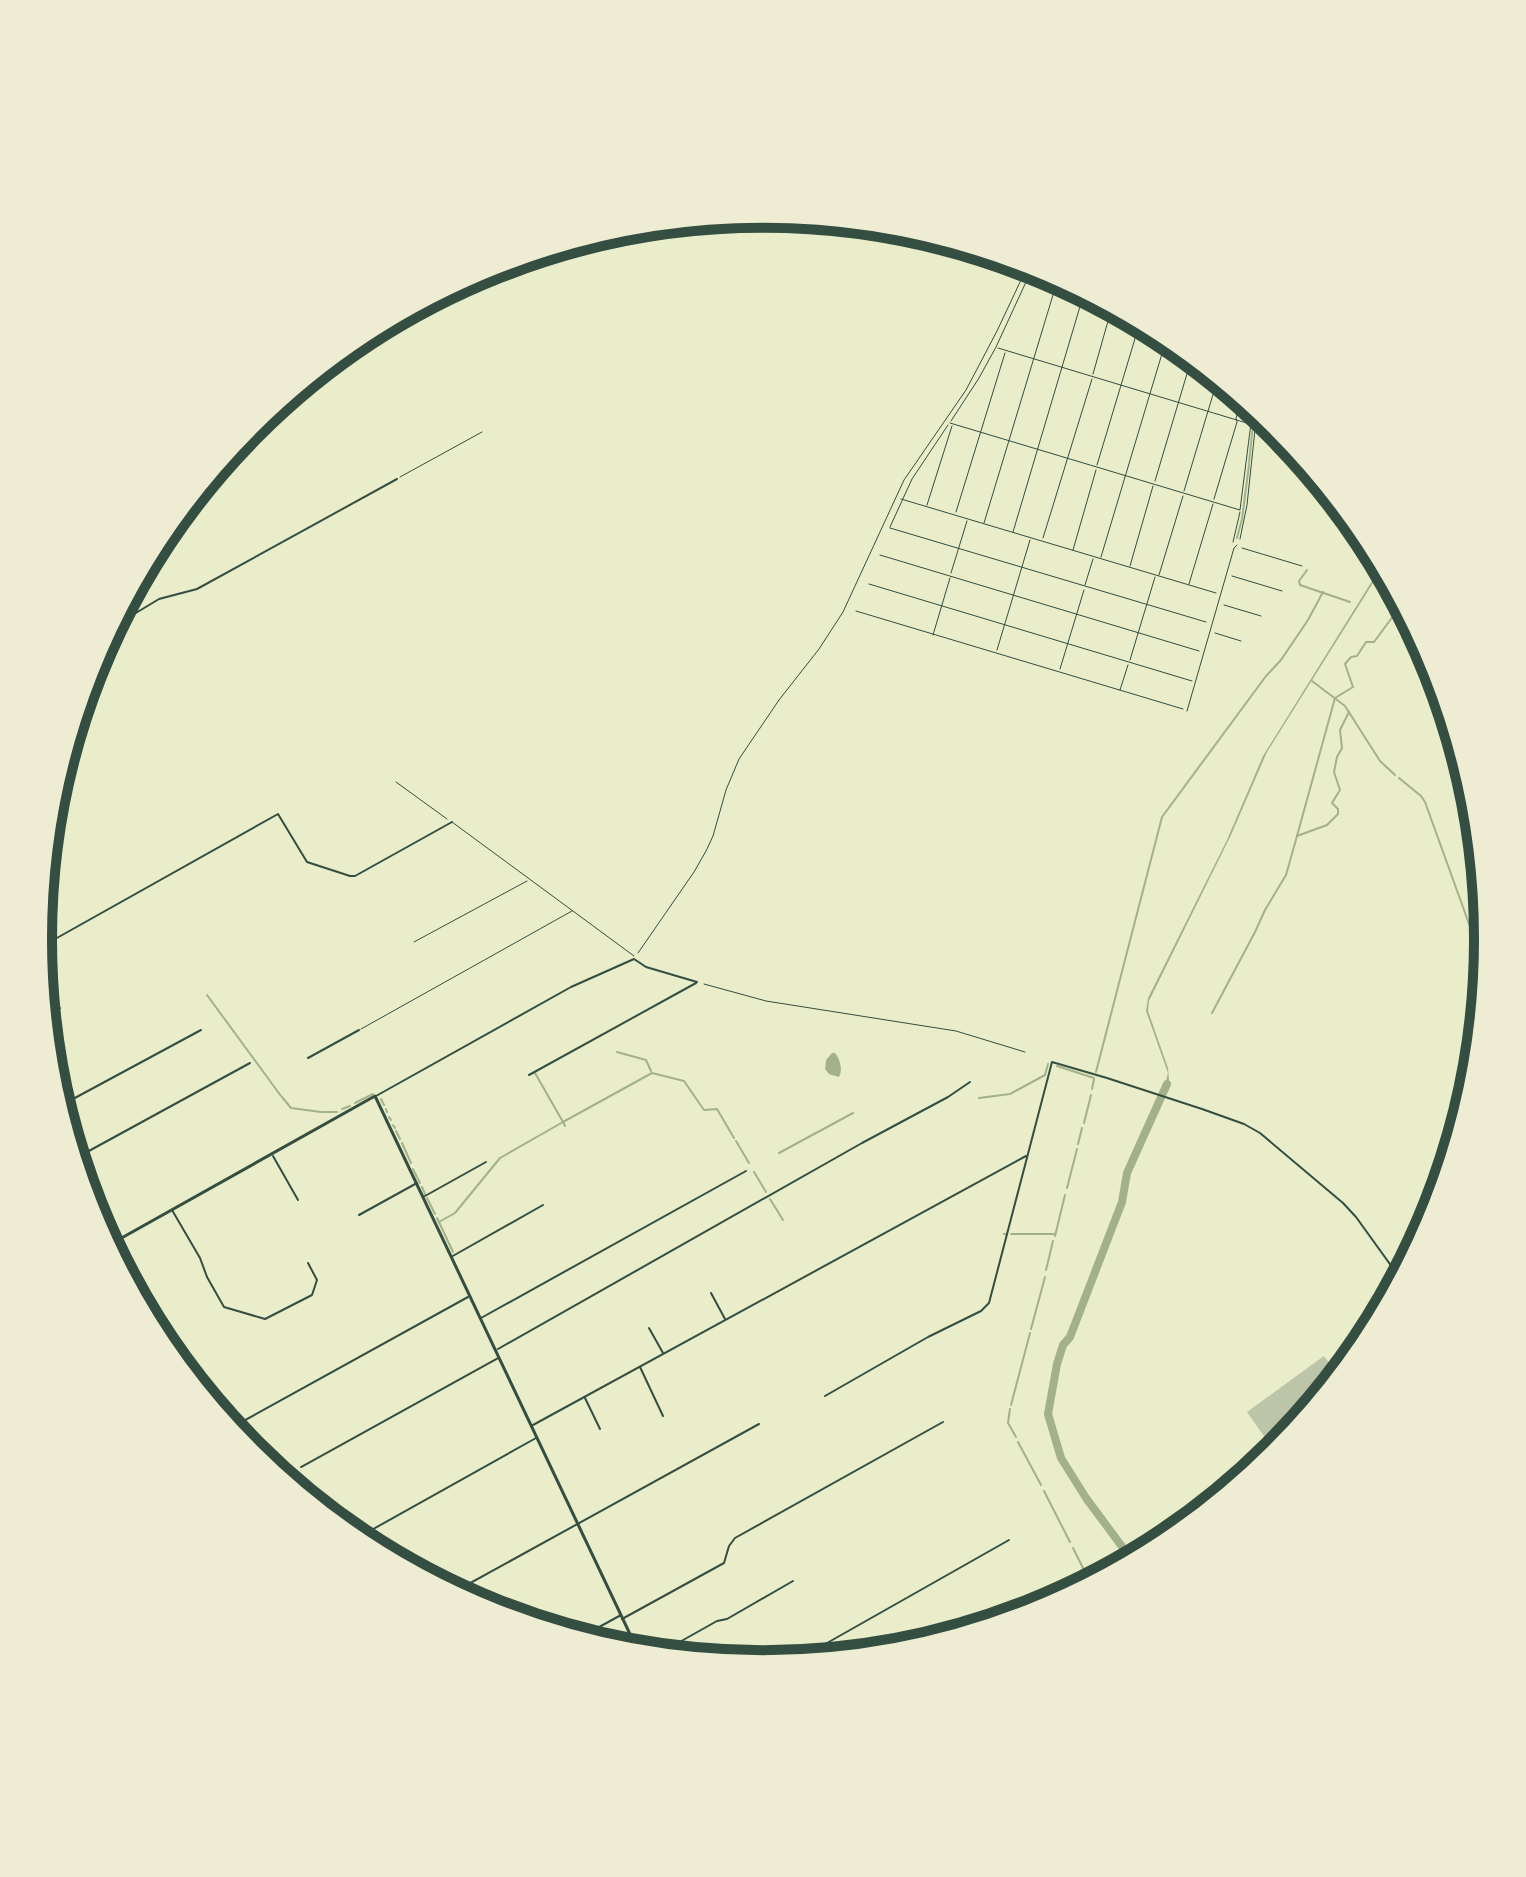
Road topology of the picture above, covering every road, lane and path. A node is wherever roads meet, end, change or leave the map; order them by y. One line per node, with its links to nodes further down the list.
1 (1022, 277): 89 (path)
2 (1028, 279): 7 (path)
3 (1054, 291): 10 (path)
4 (1081, 303): 11 (path)
5 (1109, 318): 13 (path)
6 (1137, 334): 14 (path)
7 (996, 347): 8 (path); 21 (path)
8 (1005, 350): 10 (path); 25 (path)
9 (1163, 351): 16 (path)
10 (1034, 359): 11 (path); 26 (path)
11 (1062, 368): 13 (path); 27 (path)
12 (1189, 369): 17 (path)
13 (1092, 376): 14 (path); 28 (path)
14 (1122, 385): 16 (path); 29 (path)
15 (1215, 389): 18 (path)
16 (1150, 394): 17 (path); 30 (path)
17 (1179, 402): 18 (path); 32 (path)
18 (1208, 411): 20 (path); 33 (path)
19 (1239, 411): 20 (path)
20 (1237, 420): 22 (path); 35 (path)
21 (951, 423): 25 (path); 34 (path); 36 (path)
22 (1251, 424): 37 (path)
23 (1255, 426): 44 (path)
24 (482, 432): 31 (path)
25 (980, 432): 26 (path); 38 (path)
26 (1010, 441): 27 (path); 40 (path)
27 (1038, 449): 28 (path); 41 (path)
28 (1068, 458): 29 (path); 43 (path)
29 (1097, 467): 30 (path); 46 (path)
30 (1126, 476): 32 (path); 49 (path)
31 (397, 479): 68 (street)
32 (1154, 484): 33 (path); 52 (path)
33 (1184, 493): 35 (path); 54 (path)
34 (901, 499): 36 (path); 45 (path)
35 (1213, 502): 37 (path); 57 (path)
36 (927, 507): 38 (path)
37 (1240, 510): 44 (path)
38 (956, 515): 39 (path)
39 (968, 519): 40 (path); 45 (path)
40 (984, 523): 41 (path)
41 (1013, 532): 42 (path)
42 (1031, 538): 43 (path); 51 (path)
43 (1043, 541): 46 (path)
44 (1236, 545): 50 (path); 53 (lane)
45 (959, 548): 51 (path); 55 (path)
46 (1073, 550): 48 (path)
47 (880, 555): 55 (path)
48 (1094, 556): 49 (path); 58 (path)
49 (1101, 559): 52 (path)
50 (1302, 566)
51 (1022, 567): 58 (path); 61 (path)
52 (1130, 567): 54 (path)
53 (1226, 574): 59 (path); 60 (lane)
54 (1157, 575): 57 (path); 64 (path)
55 (950, 576): 61 (path); 63 (path)
56 (869, 584): 63 (path)
57 (1189, 585): 60 (path)
58 (1085, 587): 64 (path); 66 (path)
59 (1282, 591)
60 (1220, 594): 62 (lane)
61 (1014, 596): 66 (path); 69 (path)
62 (1218, 603): 67 (path); 70 (lane)
63 (942, 605): 69 (path); 73 (path)
64 (1147, 605): 70 (path); 72 (path)
65 (856, 611): 73 (path)
66 (1076, 615): 72 (path); 75 (path)
67 (1261, 616)
68 (129, 617)
69 (1005, 624): 75 (path); 77 (path)
70 (1211, 624): 71 (lane)
71 (1209, 631): 74 (path); 76 (lane)
72 (1139, 633): 76 (path); 78 (path)
73 (933, 635): 77 (path)
74 (1241, 641)
75 (1068, 643): 78 (path); 79 (path)
76 (1203, 652): 80 (lane)
77 (996, 653): 79 (path)
78 (1129, 662): 80 (path); 81 (path)
79 (1059, 672): 81 (path)
80 (1195, 682): 82 (lane)
81 (1120, 690): 82 (path)
82 (1187, 710)
83 (396, 782): 84 (path)
84 (452, 822): 85 (lane); 87 (street)
85 (529, 880): 86 (lane); 88 (lane)
86 (572, 911): 89 (lane); 94 (lane)
87 (52, 941)
88 (414, 942)
89 (635, 957): 90 (street); 100 (street)
90 (697, 982): 95 (path); 98 (street)
91 (60, 1008): 92 (street)
92 (56, 1010)
93 (201, 1030): 101 (street)
94 (359, 1030): 96 (street)
95 (1025, 1052)
96 (308, 1058)
97 (250, 1063): 102 (street)
98 (529, 1075)
99 (970, 1082): 122 (street)
100 (375, 1096): 103 (street); 107 (street)
101 (71, 1100)
102 (85, 1153)
103 (271, 1153): 109 (street); 111 (street)
104 (1028, 1155): 116 (street); 120 (street); 126 (street)
105 (486, 1162): 108 (street)
106 (746, 1171): 119 (street)
107 (417, 1183): 108 (street); 112 (street)
108 (424, 1197): 114 (street)
109 (298, 1200)
110 (543, 1205): 114 (street)
111 (171, 1209): 113 (street); 115 (street)
112 (359, 1215)
113 (119, 1239)
114 (450, 1257): 118 (street)
115 (308, 1263)
116 (1393, 1268)
117 (711, 1293): 120 (street)
118 (469, 1296): 119 (street); 129 (street)
119 (480, 1318): 122 (street)
120 (726, 1320): 123 (street)
121 (649, 1328): 123 (street)
122 (496, 1350): 124 (street)
123 (664, 1355): 125 (street)
124 (499, 1357): 132 (street); 135 (street)
125 (640, 1367): 127 (street); 128 (street)
126 (825, 1396)
127 (585, 1397): 132 (street); 133 (street)
128 (663, 1416)
129 (242, 1422)
130 (943, 1422): 141 (street)
131 (759, 1424): 136 (street)
132 (532, 1426): 134 (street)
133 (600, 1429)
134 (537, 1437): 136 (street); 137 (street)
135 (301, 1467)
136 (578, 1524): 140 (street); 141 (street)
137 (370, 1531)
138 (1009, 1540): 145 (street)
139 (793, 1581): 144 (street)
140 (468, 1584)
141 (622, 1617): 142 (street); 143 (street)
142 (597, 1629)
143 (631, 1637)
144 (677, 1644)
145 (820, 1647)

